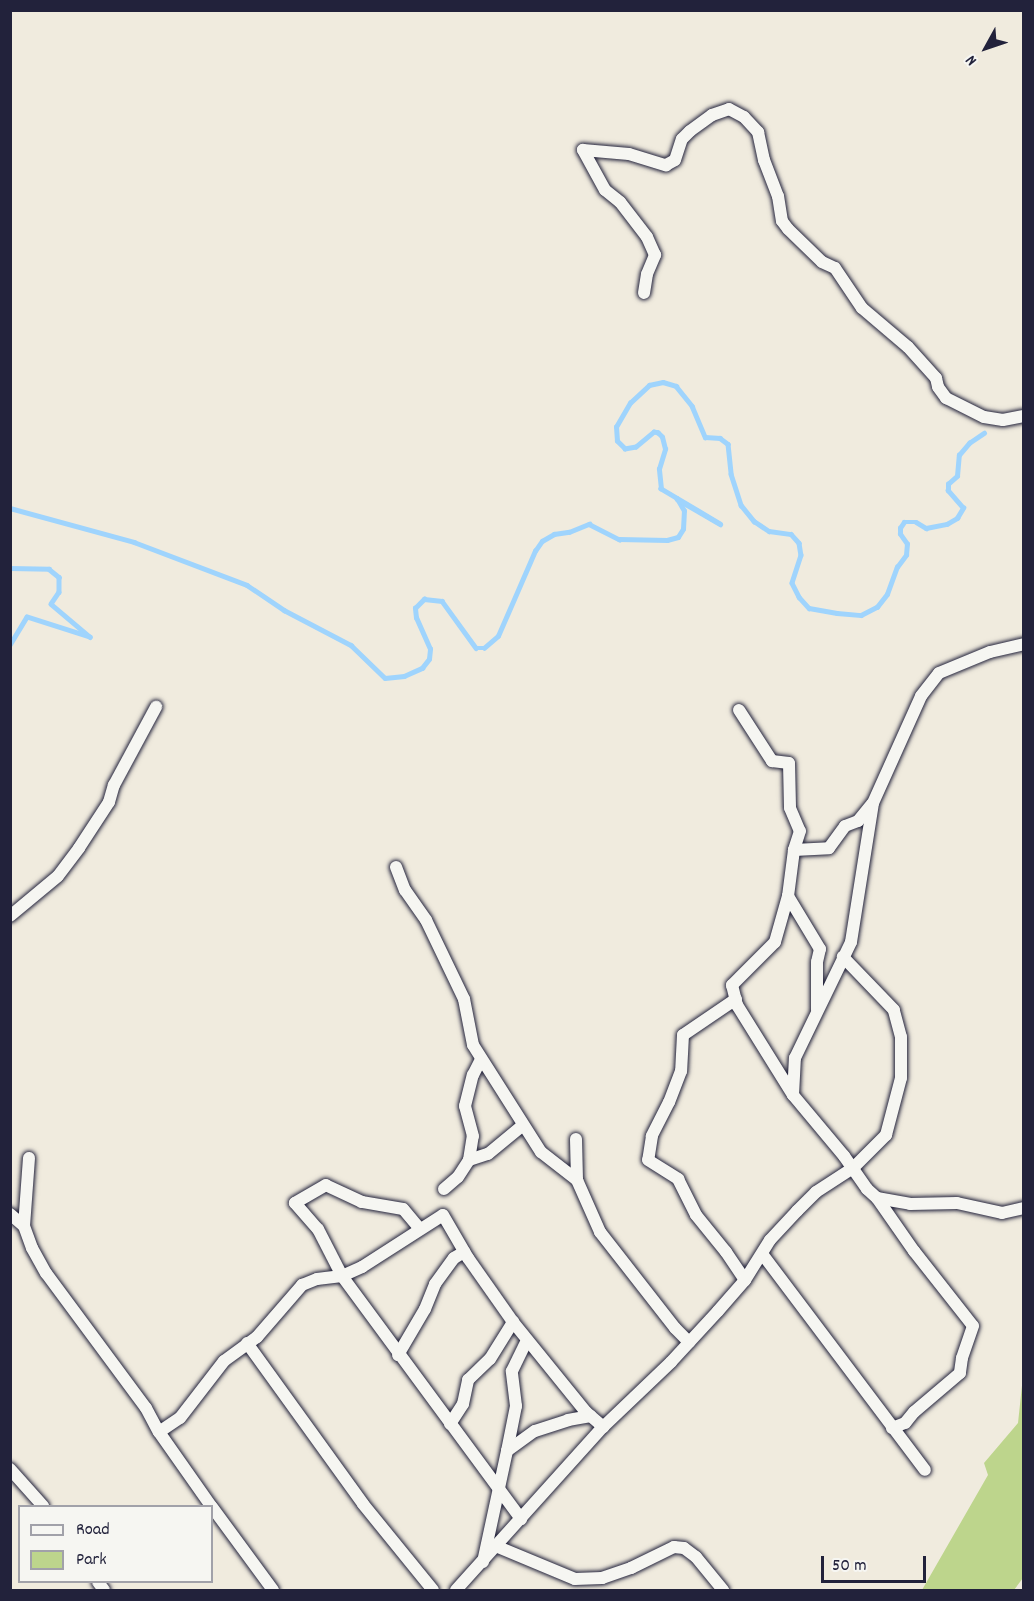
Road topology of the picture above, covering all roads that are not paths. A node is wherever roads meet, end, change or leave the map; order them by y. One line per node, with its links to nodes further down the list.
1 (644, 293): 2 (street)
2 (1023, 416)
3 (1023, 644): 6 (street)
4 (156, 707): 10 (street)
5 (739, 710): 7 (street)
6 (873, 803): 7 (street); 11 (street)
7 (795, 850): 9 (street)
8 (396, 867): 14 (street)
9 (788, 896): 12 (street); 13 (street)
10 (10, 916)
11 (843, 957): 13 (street); 20 (street)
12 (736, 999): 15 (street); 31 (street)
13 (817, 1010): 15 (street)
14 (481, 1059): 16 (street); 19 (street)
15 (793, 1095): 20 (street)
16 (524, 1125): 19 (street); 21 (street)
17 (576, 1139): 21 (street)
18 (29, 1158): 26 (street)
19 (469, 1160): 22 (street)
20 (853, 1168): 23 (street); 29 (street)
21 (577, 1180): 34 (street)
22 (444, 1189)
23 (878, 1198): 24 (street); 40 (street)
24 (1023, 1208)
25 (10, 1214): 26 (street)
26 (24, 1226): 41 (street)
27 (420, 1229): 28 (street); 30 (street); 30 (street)
28 (464, 1252): 32 (street); 36 (street)
29 (763, 1255): 31 (street); 40 (street)
30 (342, 1276): 35 (street); 36 (street)
31 (745, 1280): 34 (street)
32 (513, 1322): 33 (street); 38 (street)
33 (527, 1340): 37 (street); 42 (street)
34 (689, 1342): 39 (street)
35 (247, 1343): 41 (street); 53 (street)
36 (398, 1355): 38 (street)
37 (591, 1416): 39 (street); 42 (street)
38 (450, 1424): 45 (street)
39 (603, 1427): 49 (street)
40 (892, 1428): 44 (street)
41 (159, 1432): 47 (street)
42 (507, 1451): 45 (street)
43 (10, 1469): 46 (street)
44 (925, 1470)
45 (498, 1489): 49 (street); 51 (street)
46 (41, 1505)
47 (210, 1505)
48 (213, 1510): 52 (street)
49 (521, 1519): 50 (street)
50 (498, 1547): 51 (street); 55 (street)
51 (482, 1563): 54 (street)
52 (273, 1590)
53 (433, 1590)
54 (456, 1590)
55 (723, 1590)

